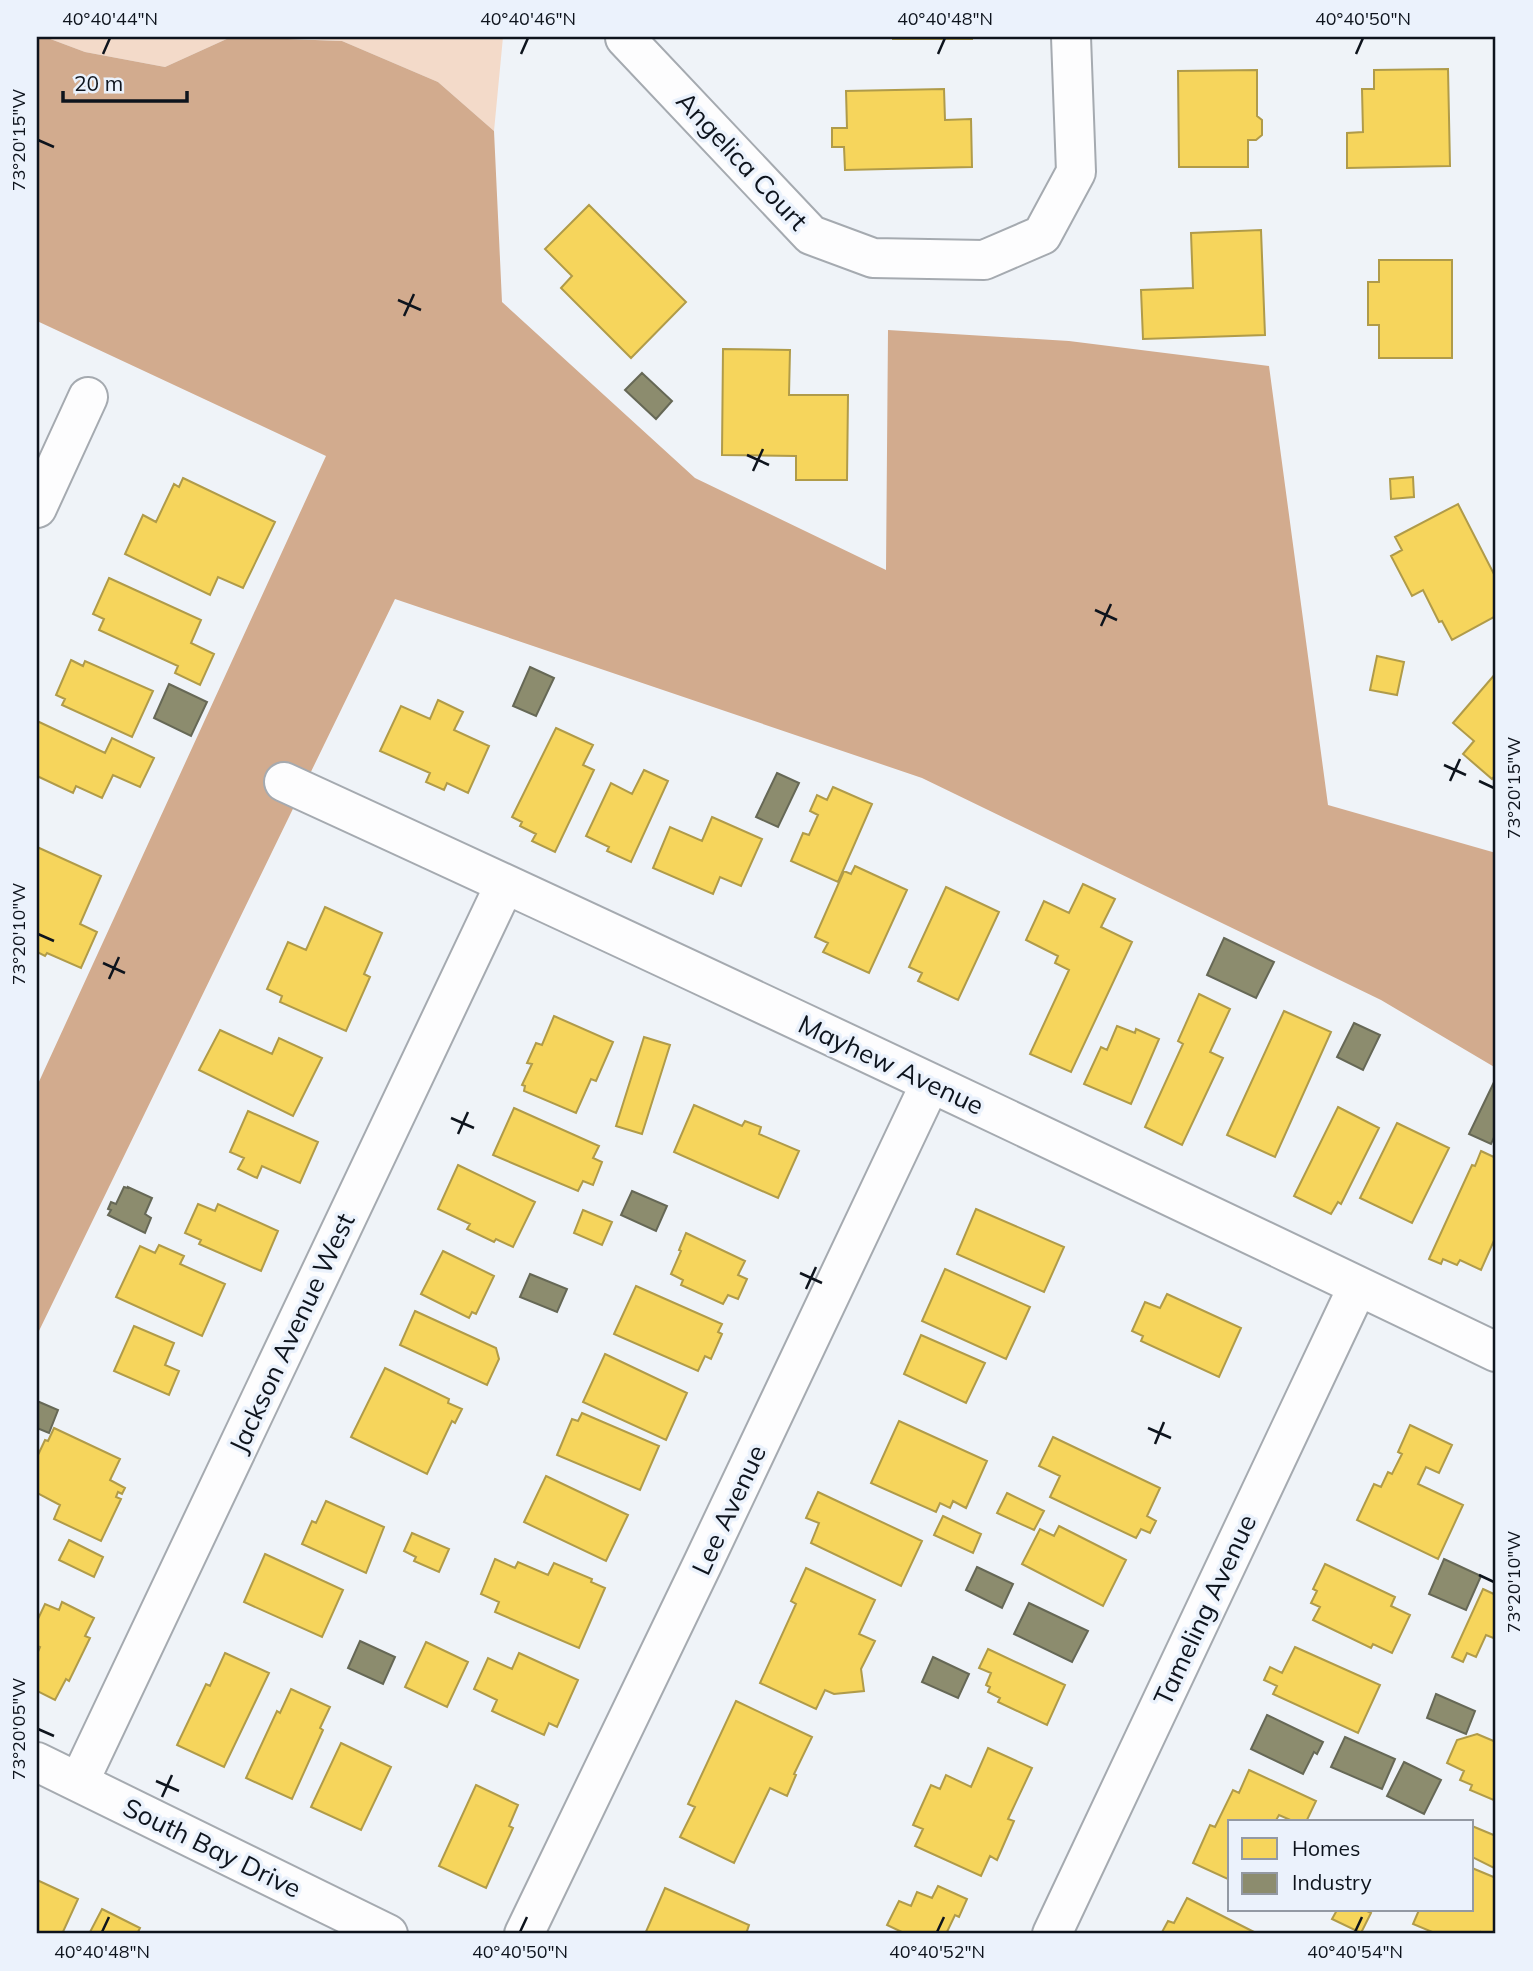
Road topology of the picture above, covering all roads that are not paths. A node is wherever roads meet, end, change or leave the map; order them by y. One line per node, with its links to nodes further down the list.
1 (1071, 37): 2 (street, Angelica Court)
2 (625, 38)
3 (88, 397): 4 (street)
4 (37, 508)
5 (284, 782): 6 (street, Mayhew Avenue)
6 (505, 884): 7 (street, Mayhew Avenue); 11 (street, Jackson Avenue West)
7 (930, 1084): 8 (street, Mayhew Avenue); 13 (street, Lee Avenue)
8 (1358, 1286): 9 (street, Mayhew Avenue); 14 (street, Tameling Avenue)
9 (1496, 1352)
10 (37, 1762): 11 (street, South Bay Drive)
11 (79, 1782): 12 (street, South Bay Drive)
12 (388, 1934)
13 (524, 1934)
14 (1052, 1934)

